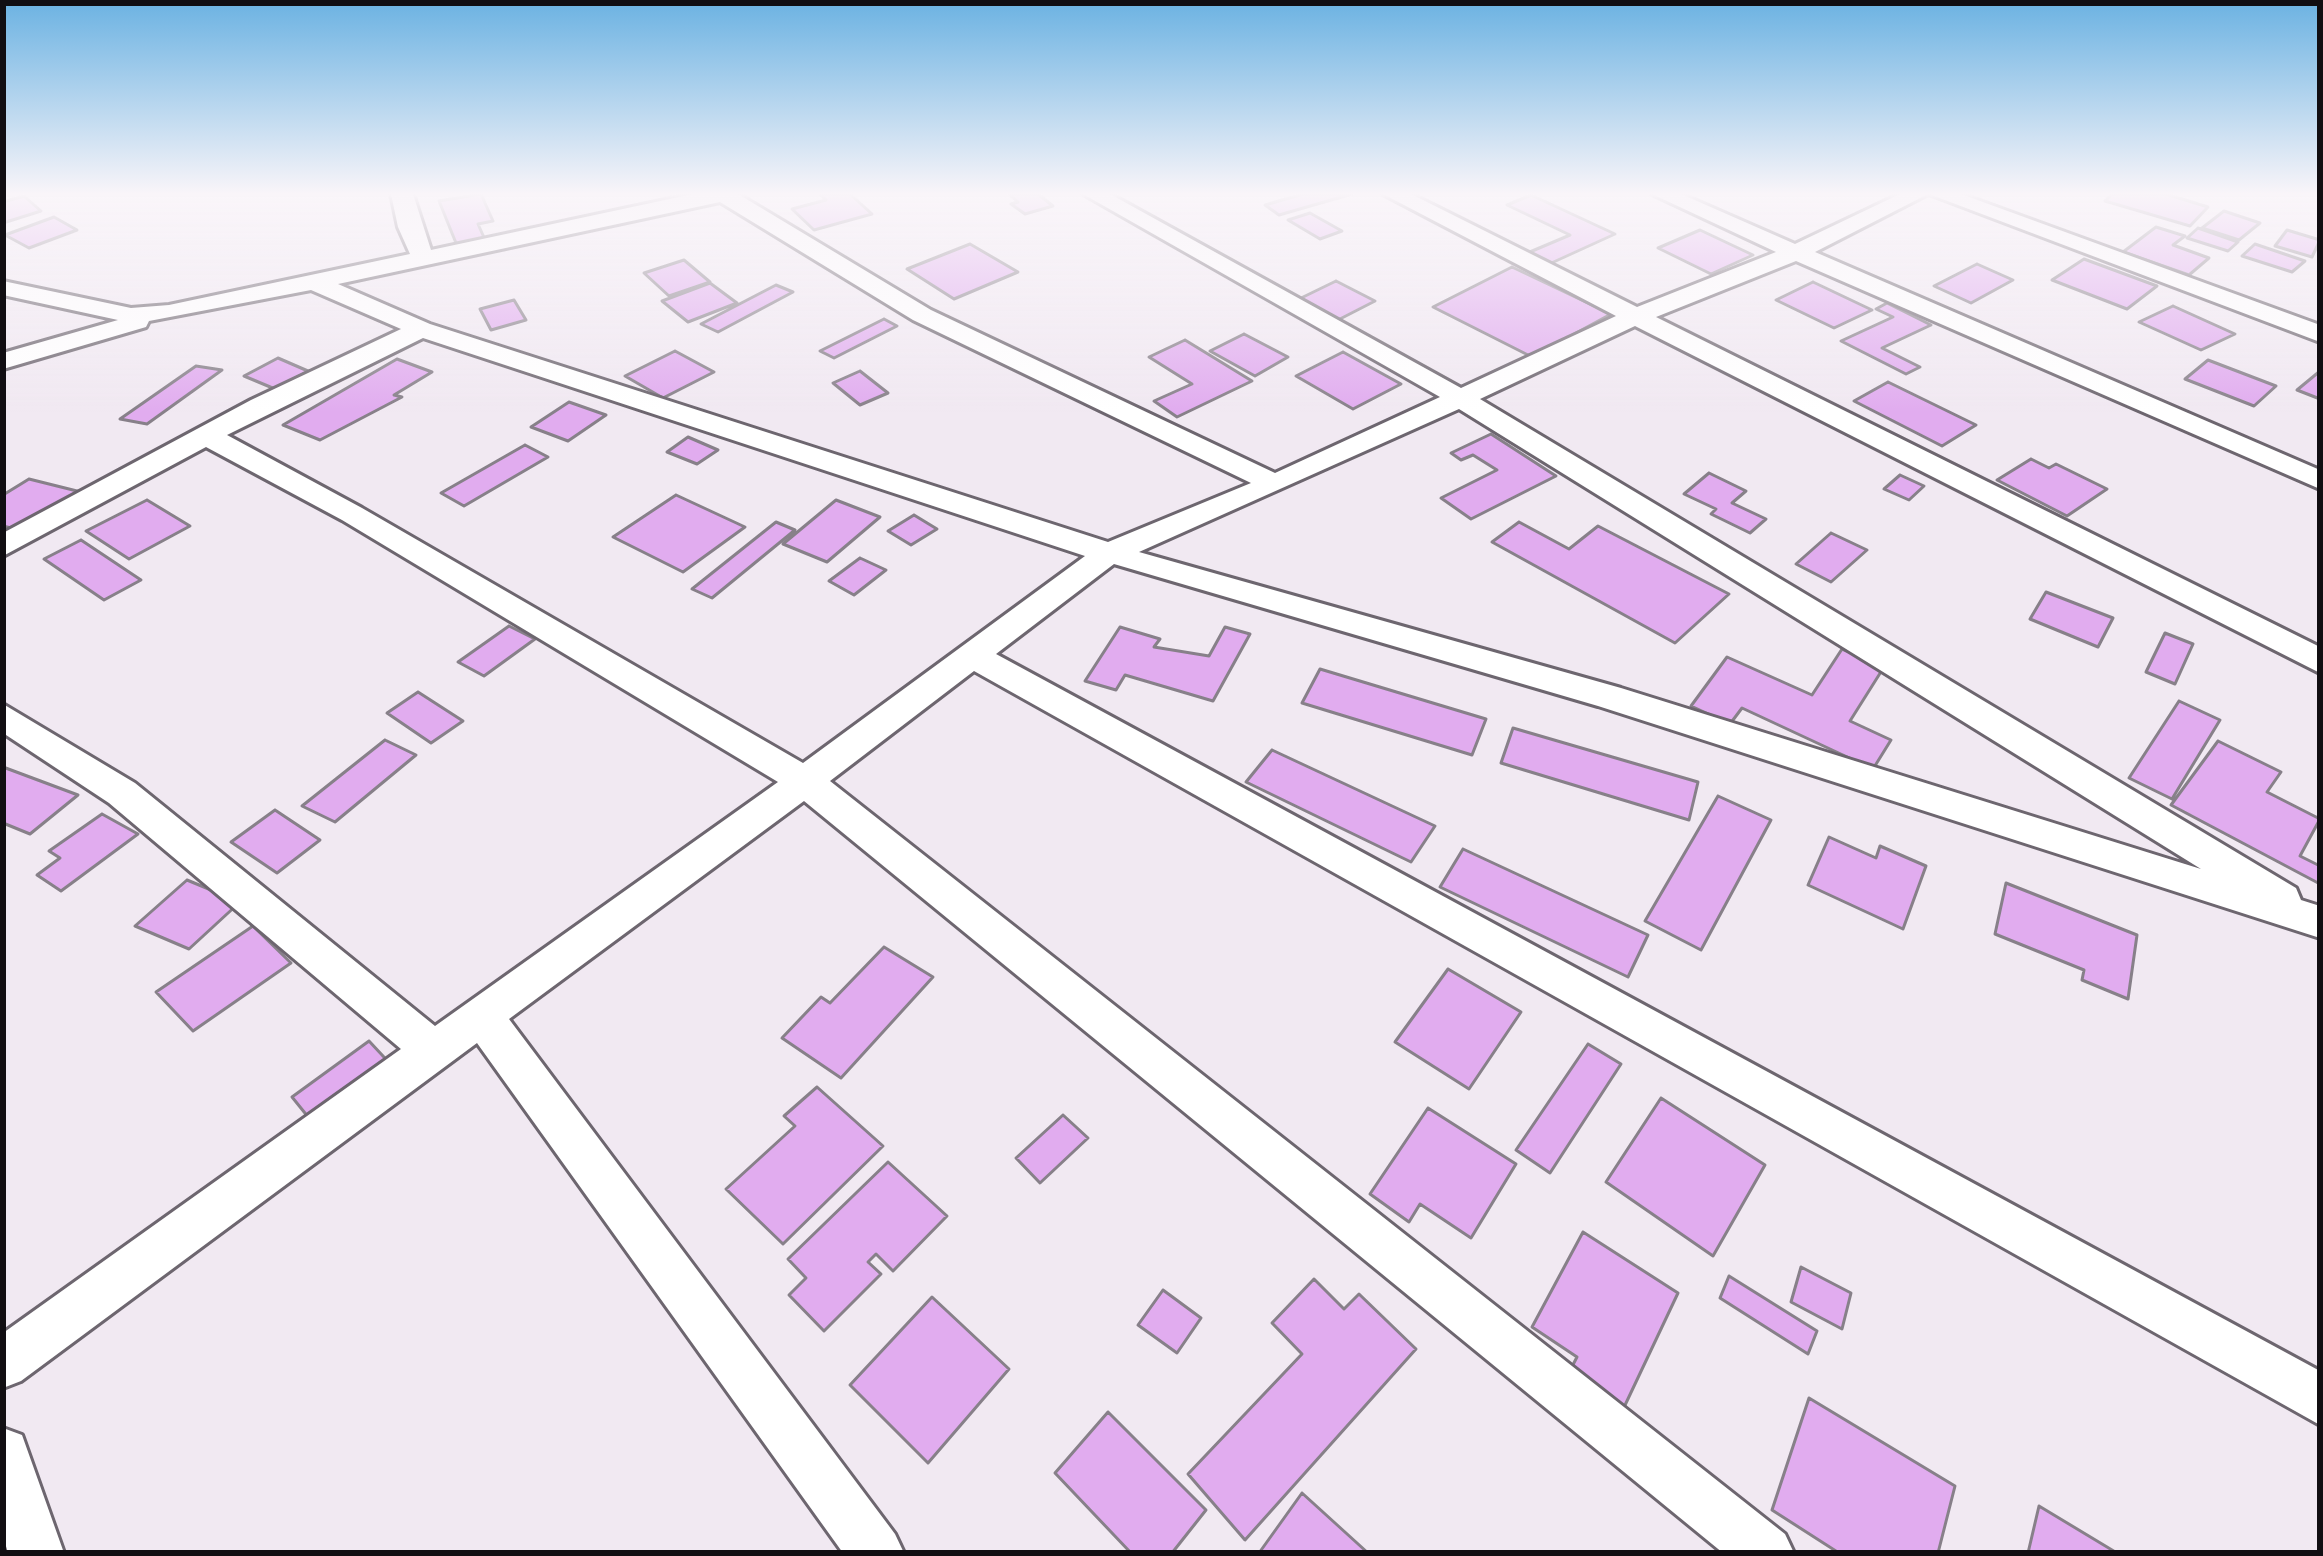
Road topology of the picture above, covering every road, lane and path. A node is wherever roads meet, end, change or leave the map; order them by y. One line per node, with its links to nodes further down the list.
1 (392, 267): 8 (street)
2 (842, 267): 18 (street)
3 (1224, 267): 15 (street)
4 (1535, 267): 11 (street)
5 (1760, 267): 11 (street)
6 (1821, 267): 17 (street)
7 (2137, 267): 13 (street)
8 (314, 282): 10 (street); 12 (street)
9 (3, 288): 10 (street)
10 (169, 312): 14 (street)
11 (1634, 317): 15 (street); 22 (street)
12 (422, 329): 16 (street); 20 (street)
13 (2320, 334)
14 (3, 362)
15 (1462, 399): 18 (street); 25 (street)
16 (207, 436): 19 (street); 24 (street)
17 (2320, 480)
18 (1275, 484): 20 (street)
19 (3, 545)
20 (1109, 553): 21 (street); 25 (street)
21 (973, 656): 24 (street); 29 (street)
22 (2320, 661)
23 (3, 716): 27 (street)
24 (805, 781): 26 (street); 33 (street)
25 (2314, 920)
26 (483, 1017): 27 (street); 32 (street)
27 (434, 1051): 28 (street)
28 (3, 1364)
29 (2320, 1399)
30 (3, 1454): 31 (street)
31 (37, 1553)
32 (876, 1553)
33 (1766, 1553)

